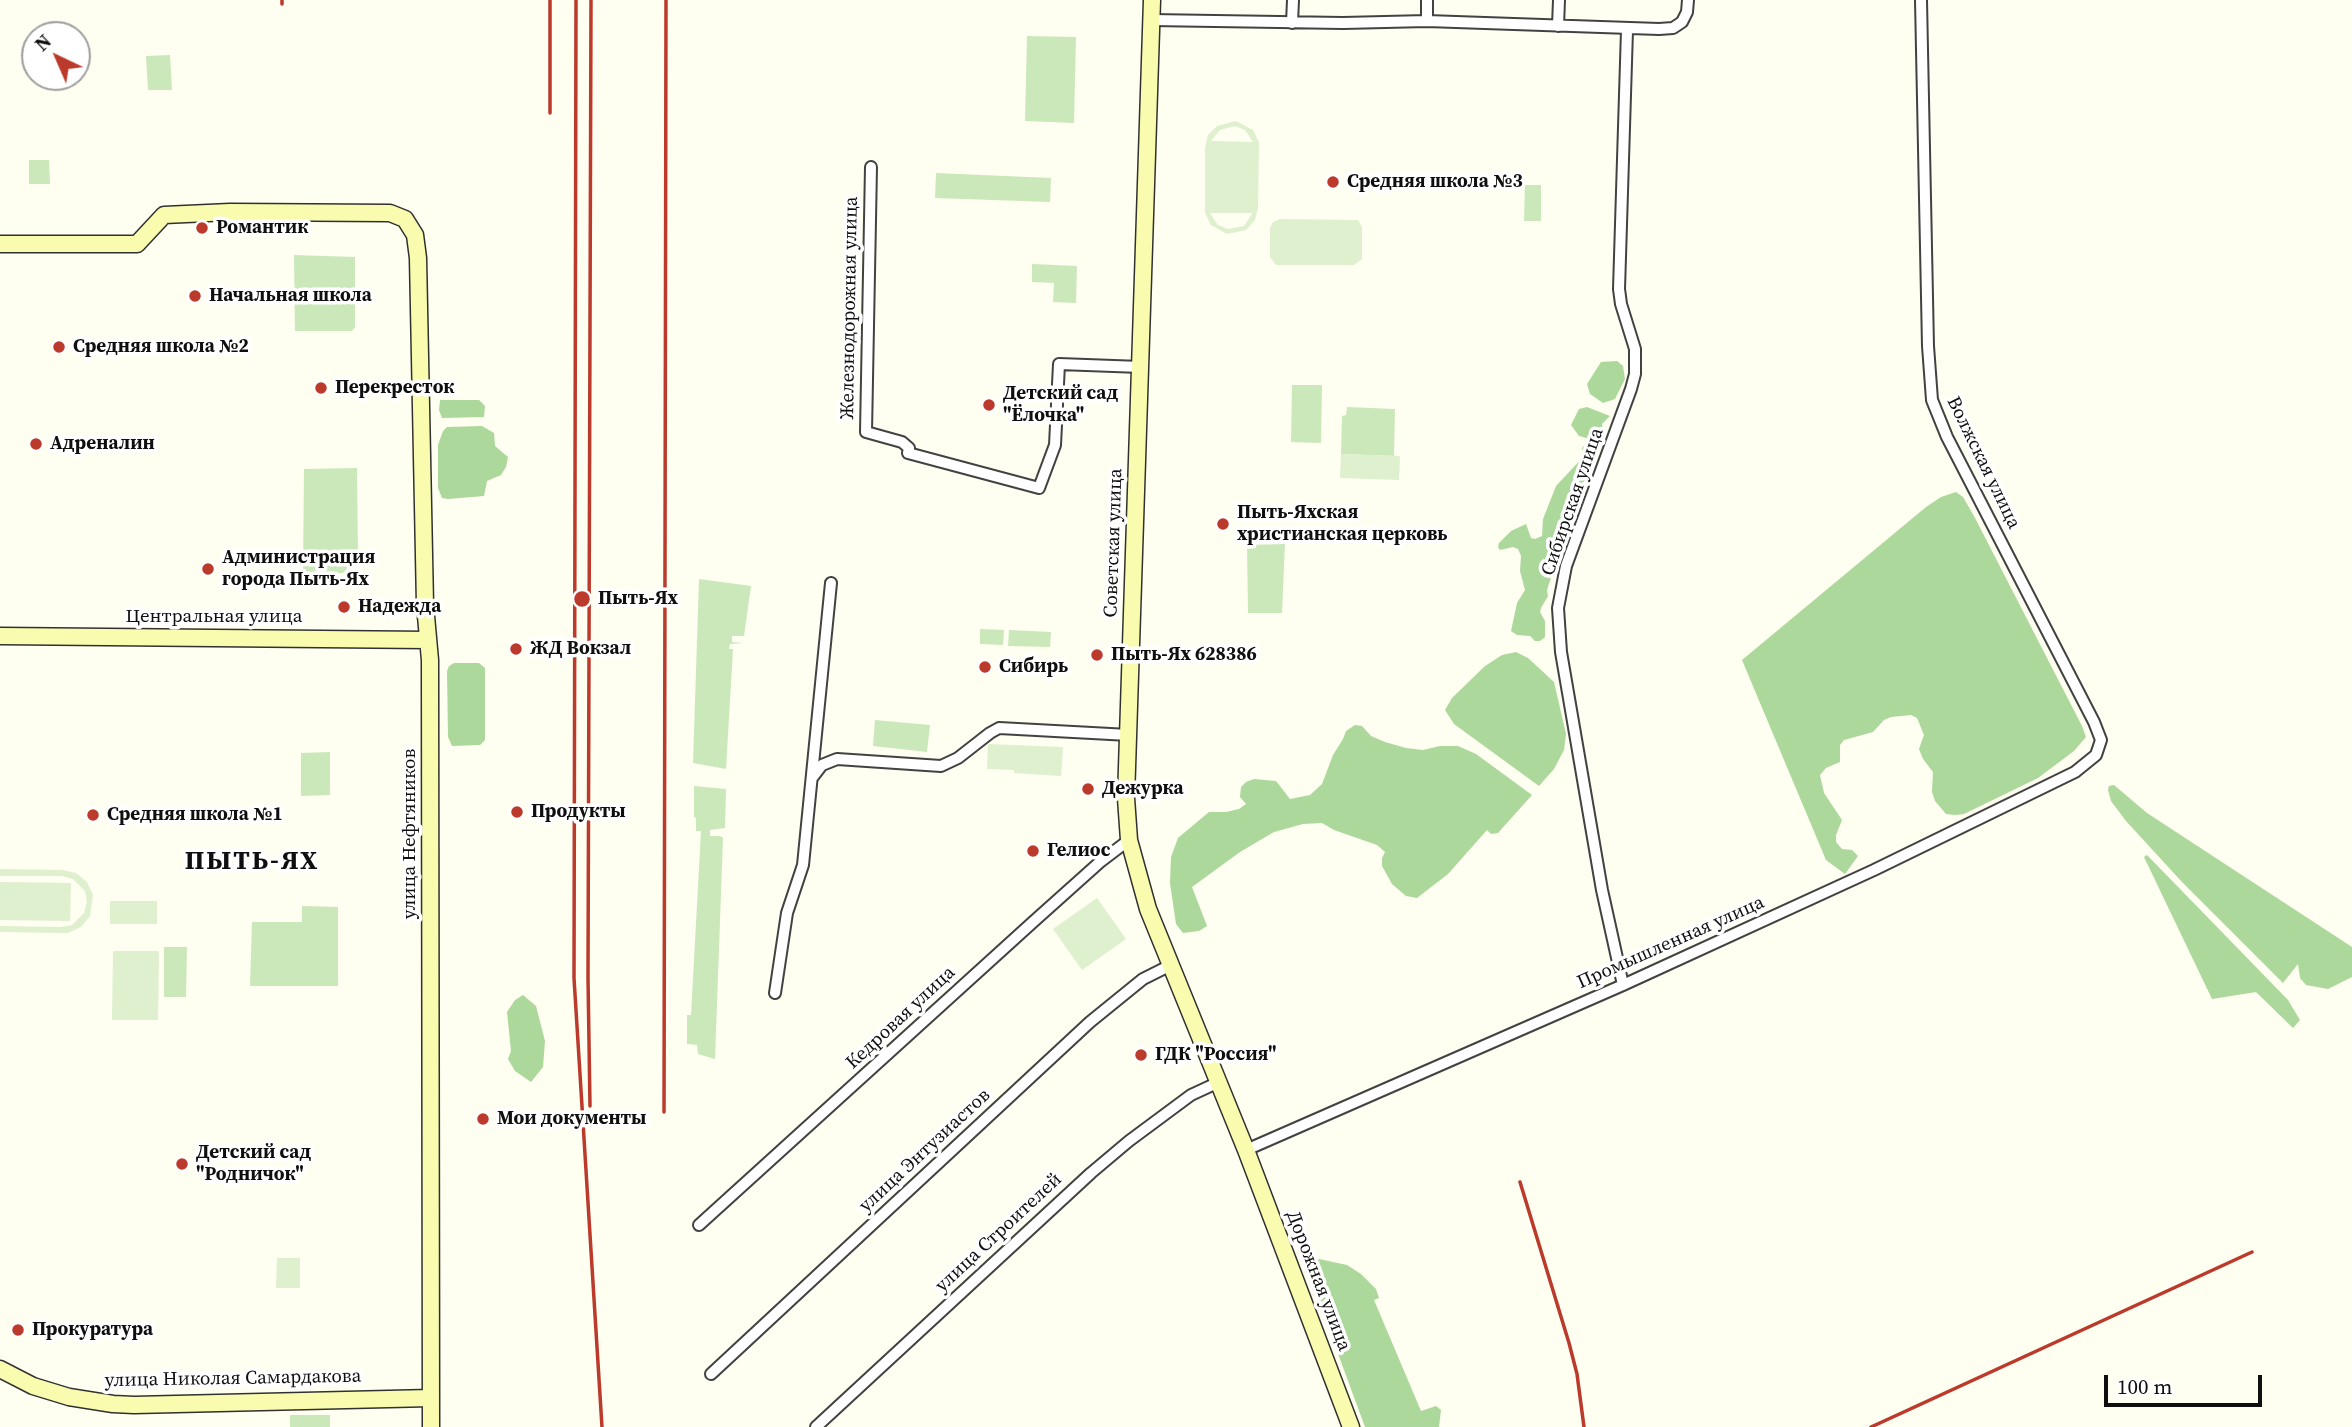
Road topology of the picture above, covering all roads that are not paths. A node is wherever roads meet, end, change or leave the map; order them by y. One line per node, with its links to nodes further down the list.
1 (1152, 0): 7 (street, Советская улица)
2 (1293, 0): 9 (street)
3 (1427, 0): 8 (street)
4 (1559, 0): 10 (street)
5 (1688, 0): 11 (street)
6 (1922, 0): 19 (street, Волжская улица)
7 (1151, 20): 9 (street); 14 (street, Советская улица)
8 (1427, 21): 9 (street); 10 (street)
9 (1292, 23)
10 (1558, 26): 11 (street)
11 (1627, 30): 23 (street, Сибирская улица)
12 (871, 167): 14 (street, Железнодорожная улица)
13 (0, 244): 17 (street, улица Нефтяников)
14 (1141, 367): 18 (street, Советская улица)
15 (831, 583): 20 (street)
16 (0, 636): 17 (street, Центральная улица)
17 (428, 640): 30 (street, улица Нефтяников)
18 (1129, 735): 20 (street); 21 (street, Советская улица)
19 (2099, 749): 23 (street, Промышленная улица)
20 (811, 780): 24 (street)
21 (1129, 840): 22 (street, Советская улица); 27 (street, Кедровая улица)
22 (1171, 965): 25 (street, Советская улица); 29 (street, улица Энтузиастов)
23 (1623, 985): 26 (street, Промышленная улица)
24 (775, 993)
25 (1219, 1082): 26 (street, Советская улица); 32 (street, улица Строителей)
26 (1246, 1150): 33 (street, Дорожная улица)
27 (699, 1226)
28 (0, 1369): 30 (street, улица Николая Самардакова)
29 (711, 1374)
30 (431, 1398): 31 (street, улица Нефтяников)
31 (432, 1427)
32 (816, 1427)
33 (1352, 1427)

